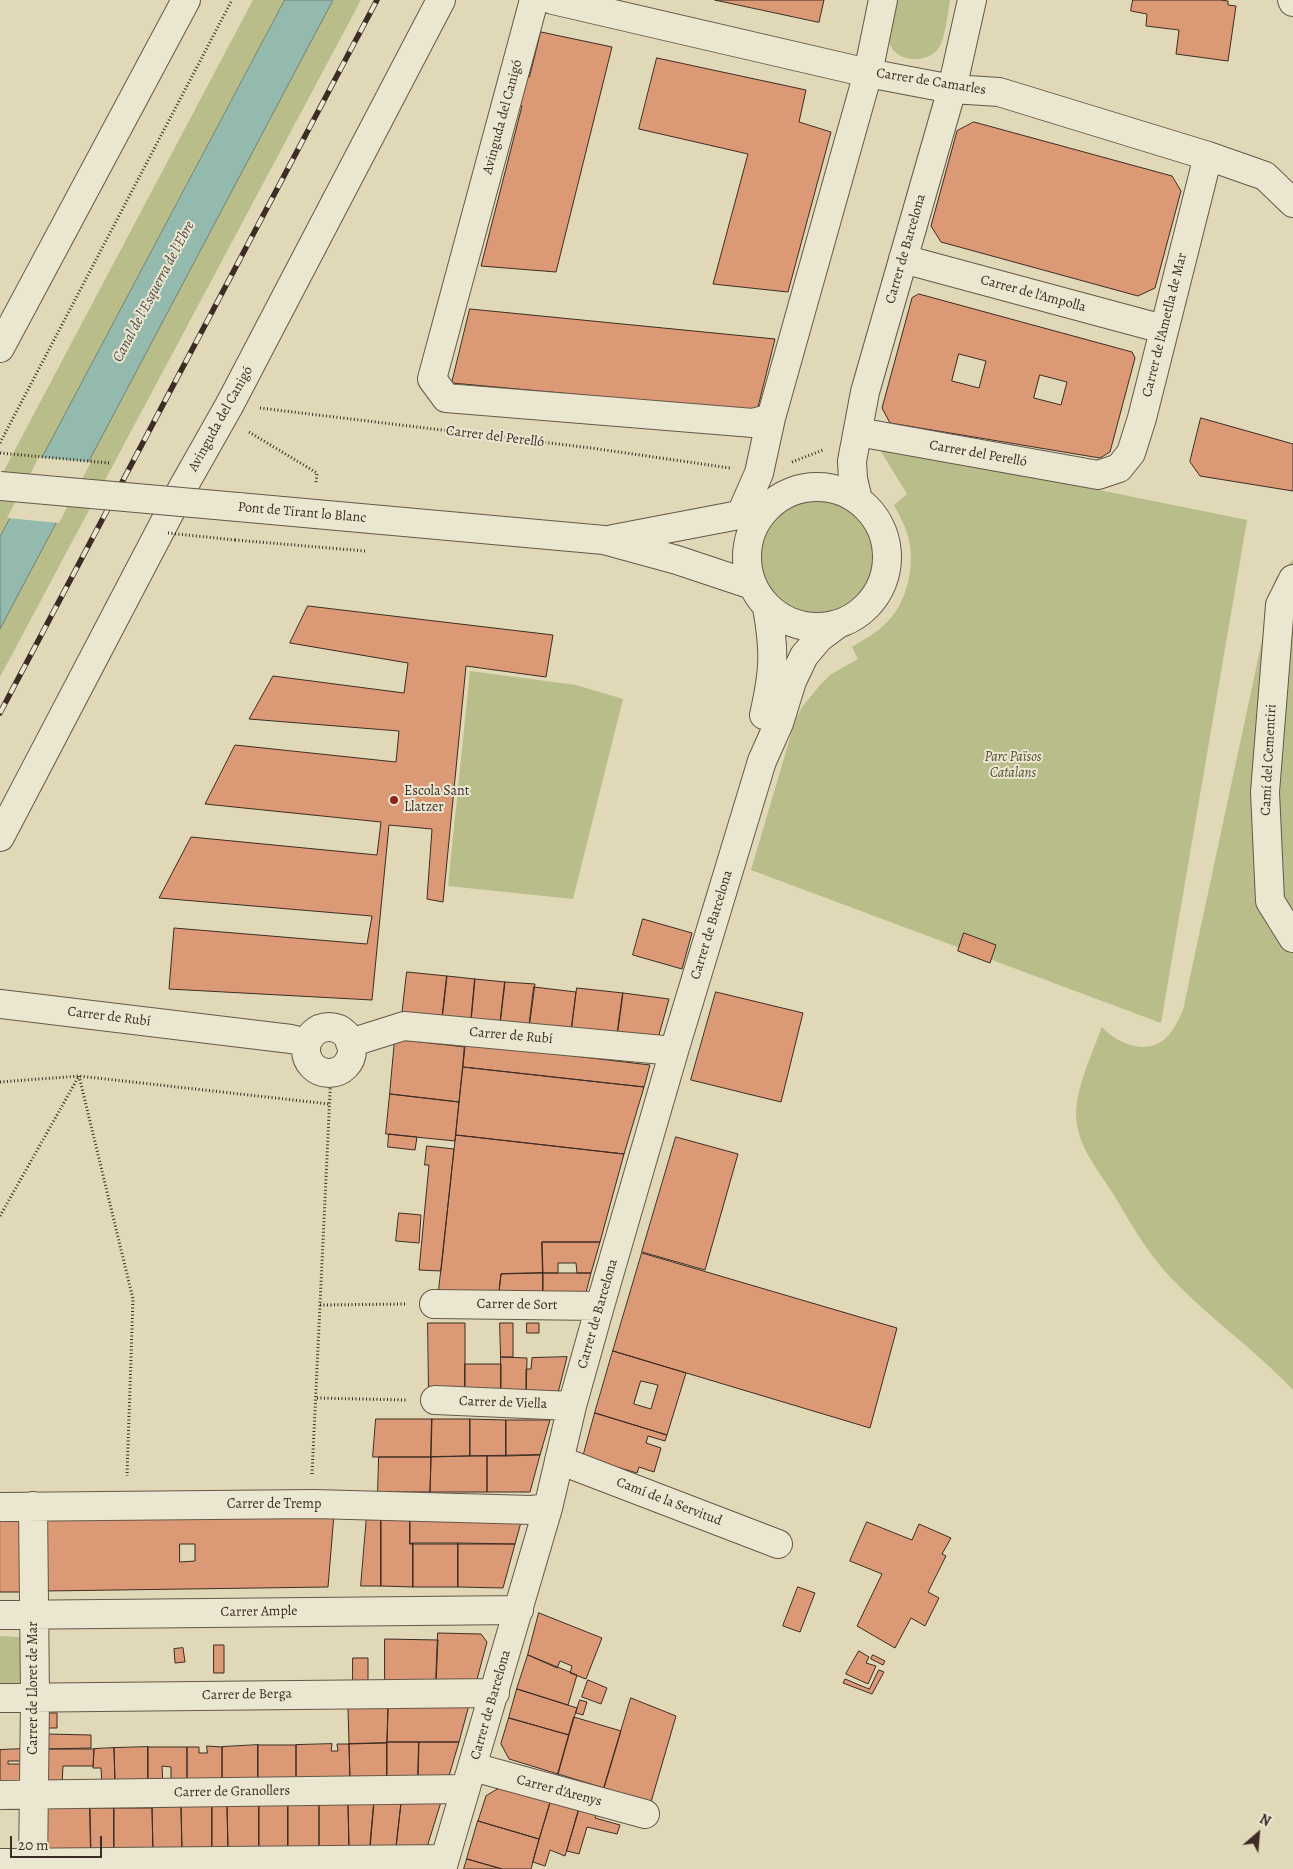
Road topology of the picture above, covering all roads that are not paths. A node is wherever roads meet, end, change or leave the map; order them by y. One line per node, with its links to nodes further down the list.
1 (186, 0): 13 (street)
2 (440, 0): 26 (street, Avinguda del Canigó)
3 (534, 0): 14 (street, Avinguda del Canigó)
4 (553, 0): 7 (street, Carrer de Camarles)
5 (883, 0): 7 (street)
6 (972, 0): 8 (street, Carrer de Barcelona)
7 (868, 73): 8 (street, Carrer de Camarles); 14 (street)
8 (952, 89): 9 (street, Carrer de Camarles); 11 (street, Carrer de Barcelona)
9 (1208, 156): 10 (street, Carrer de Camarles); 12 (street, Carrer de l'Ametlla de Mar)
10 (1293, 203)
11 (903, 259): 12 (street, Carrer de l'Ampolla); 15 (street, Carrer de Barcelona)
12 (1163, 329): 16 (street, Carrer de l'Ametlla de Mar)
13 (0, 348)
14 (771, 418): 19 (street)
15 (858, 432): 16 (street, Carrer del Perelló); 18 (street, Carrer de Barcelona)
16 (1098, 475)
17 (0, 486): 20 (street, Pont de Tirant lo Blanc, bridge)
18 (858, 500): 19 (street); 24 (street)
19 (753, 512): 20 (street); 22 (street)
20 (604, 540): 22 (street)
21 (1293, 579): 27 (street, Camí del Cementiri)
22 (752, 585): 23 (street)
23 (767, 608): 24 (street); 25 (street, Carrer de Barcelona)
24 (838, 624): 25 (street, Carrer de Barcelona)
25 (762, 761): 31 (street, Carrer de Barcelona)
26 (0, 837)
27 (1293, 938)
28 (0, 1004): 29 (street, Carrer de Rubí)
29 (307, 1043): 30 (street); 30 (street)
30 (350, 1044): 31 (street, Carrer de Rubí)
31 (674, 1051): 33 (street, Carrer de Barcelona)
32 (434, 1304): 33 (street, Carrer de Sort)
33 (600, 1306): 35 (street, Carrer de Barcelona)
34 (434, 1400): 35 (street, Carrer de Viella)
35 (572, 1406): 36 (street, Carrer de Barcelona)
36 (559, 1460): 39 (street, Carrer de Barcelona); 40 (street, Camí de la Servitud)
37 (33, 1506): 38 (street, Carrer de Tremp); 39 (street, Carrer de Tremp); 42 (street, Carrer de Lloret de Mar)
38 (0, 1507)
39 (548, 1508): 41 (street, Carrer de Barcelona)
40 (778, 1544)
41 (518, 1610): 42 (street, Carrer Ample); 44 (street, Carrer de Barcelona)
42 (34, 1614): 43 (street, Carrer Ample); 45 (street, Carrer de Lloret de Mar)
43 (0, 1615)
44 (495, 1693): 45 (street, Carrer de Berga); 47 (street, Carrer de Barcelona)
45 (35, 1697): 46 (street, Carrer de Berga); 49 (street, Carrer de Lloret de Mar)
46 (0, 1698)
47 (469, 1778): 49 (street, Carrer de Granollers); 50 (street, Carrer d'Arenys); 52 (street, Carrer de Barcelona)
48 (0, 1795): 49 (street, Carrer de Granollers)
49 (34, 1795): 53 (street, Carrer de Lloret de Mar)
50 (645, 1814)
51 (0, 1863): 53 (street)
52 (443, 1864): 53 (street)
53 (33, 1866)

